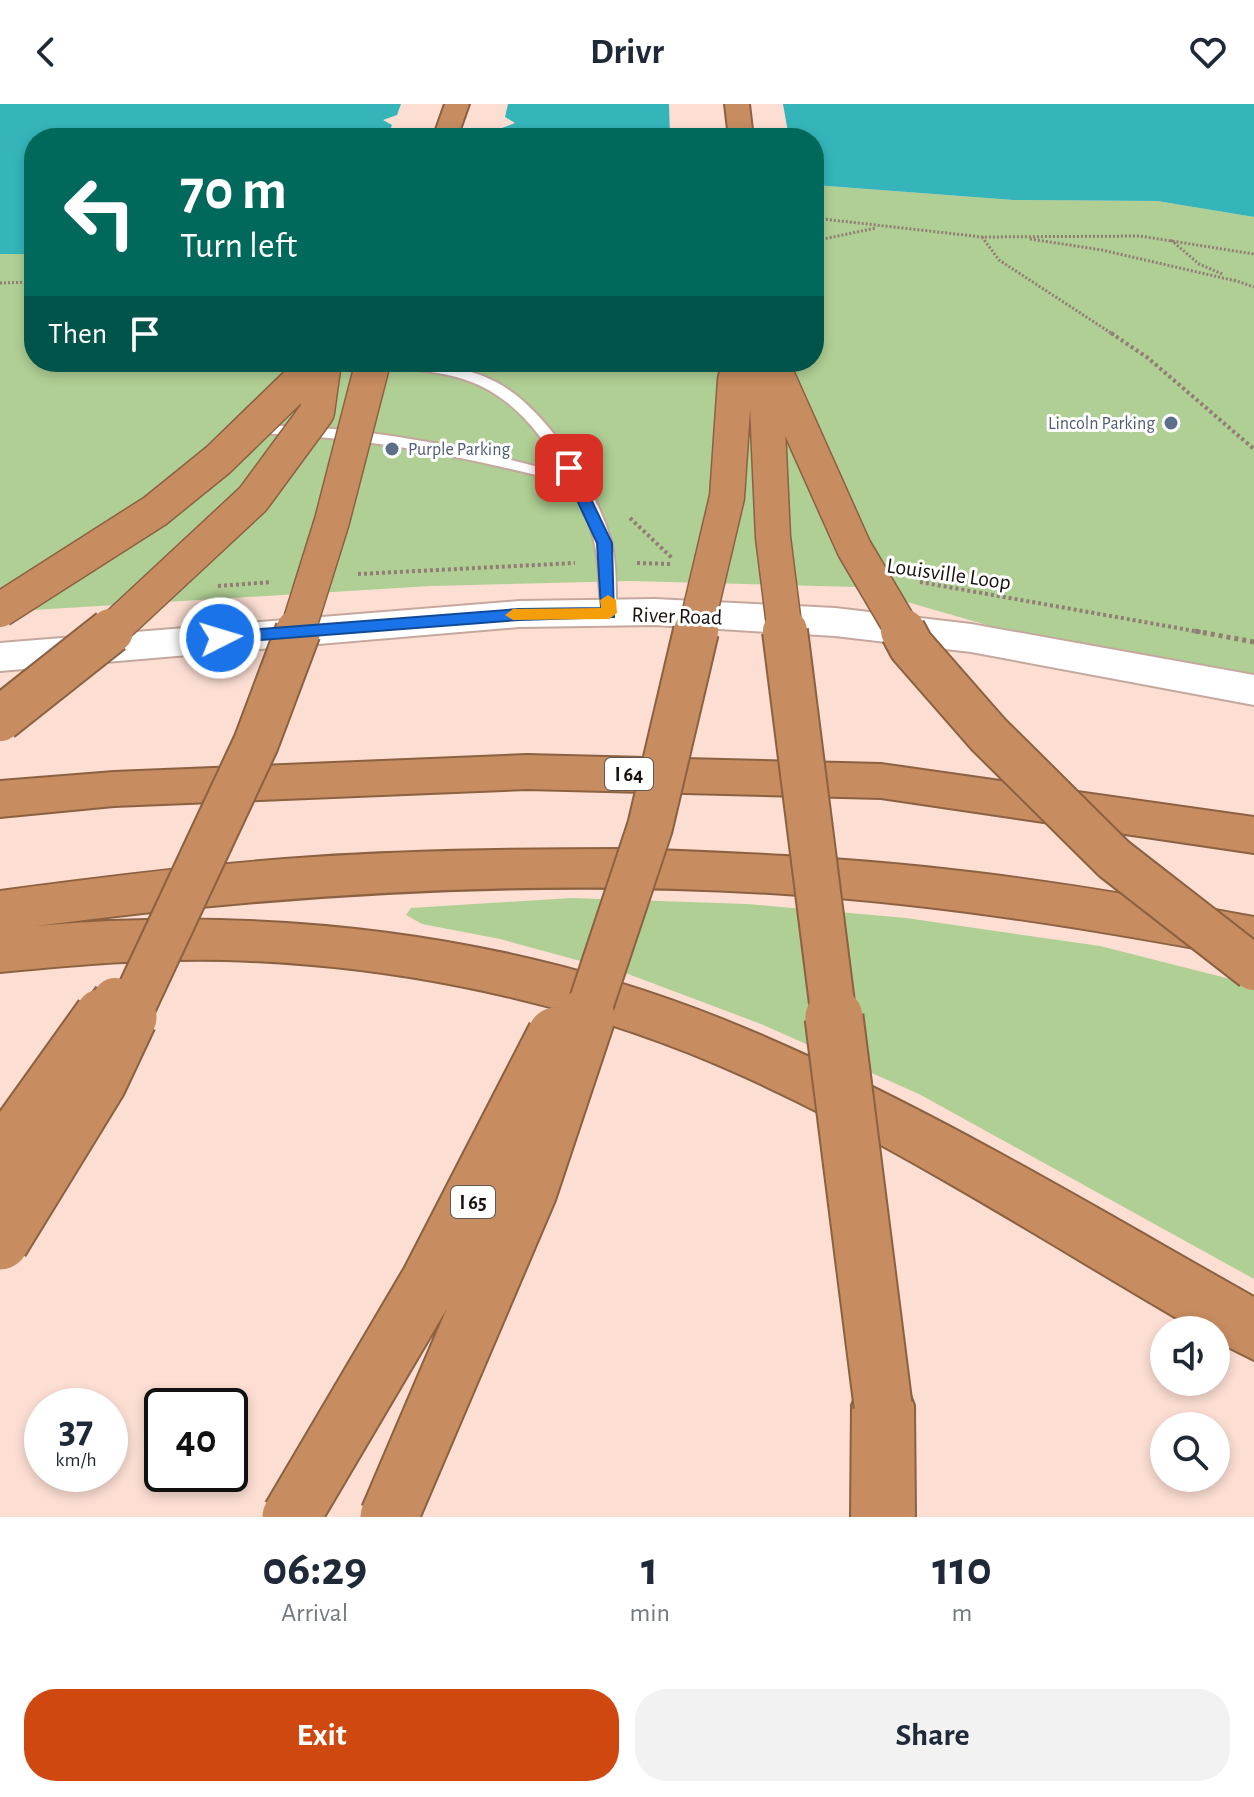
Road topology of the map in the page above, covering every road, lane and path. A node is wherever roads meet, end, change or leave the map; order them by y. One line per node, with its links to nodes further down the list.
1 (457, 104): 3 (highway)
2 (737, 104): 4 (highway)
3 (449, 128)
4 (740, 128)
5 (824, 219): 6 (path)
6 (879, 227): 7 (path); 9 (path)
7 (982, 237): 8 (path); 24 (path)
8 (1013, 237): 10 (path); 12 (path)
9 (824, 239)
10 (1170, 239): 11 (path); 12 (path)
11 (1254, 254)
12 (1236, 281): 15 (path)
13 (24, 282): 14 (path)
14 (0, 283)
15 (1254, 287)
16 (311, 372): 29 (highway, bridge)
17 (321, 372): 34 (highway, bridge)
18 (370, 372): 38 (highway, bridge)
19 (441, 372): 25 (lane)
20 (742, 372): 37 (highway, I 65, bridge)
21 (768, 372): 48 (highway, bridge)
22 (773, 372): 42 (highway, bridge)
23 (240, 429): 25 (lane)
24 (1254, 449)
25 (577, 481): 30 (lane)
26 (636, 563): 27 (path)
27 (679, 564)
28 (908, 581): 31 (path, Louisville Loop)
29 (0, 610)
30 (609, 613): 32 (street, River Road); 33 (street, River Road)
31 (1254, 642)
32 (0, 657)
33 (1254, 690)
34 (0, 719)
35 (0, 799): 36 (highway, I 64)
36 (1254, 835)
37 (634, 876): 46 (highway, I 65, bridge); 47 (highway, bridge)
38 (179, 910): 43 (highway, bridge); 44 (highway, bridge)
39 (0, 911): 40 (highway)
40 (1254, 938)
41 (0, 951): 45 (highway)
42 (1254, 968)
43 (0, 1161)
44 (0, 1241)
45 (1254, 1330)
46 (291, 1517)
47 (389, 1517)
48 (883, 1517)

